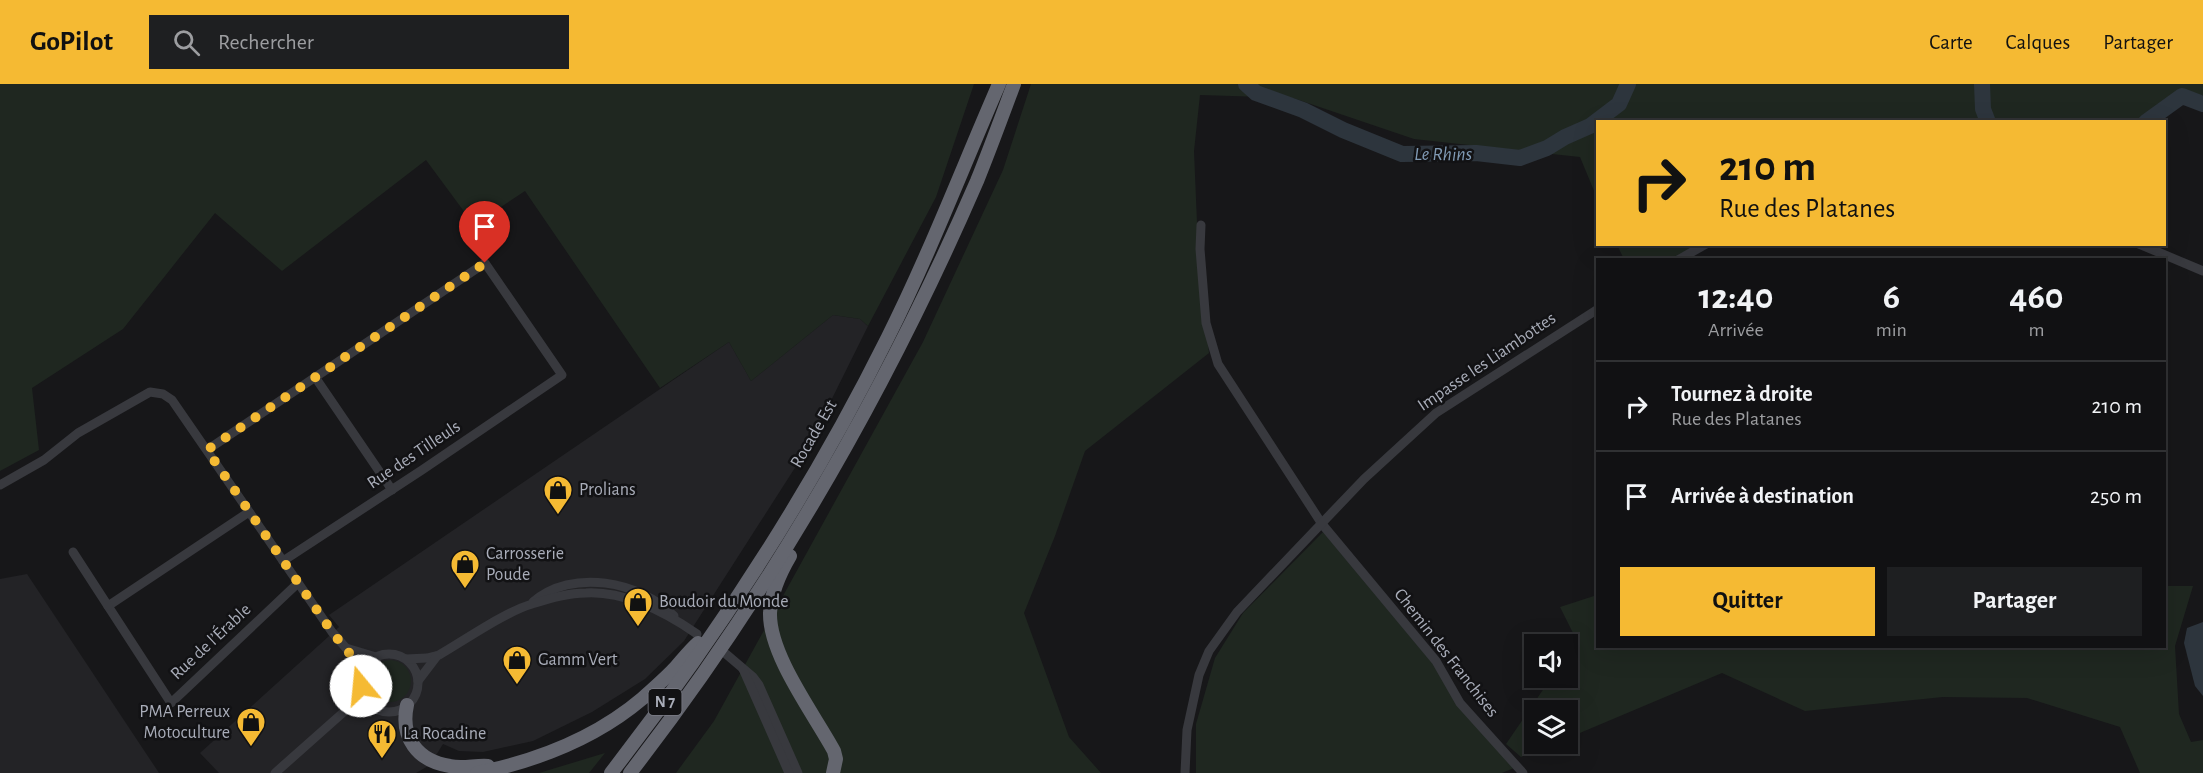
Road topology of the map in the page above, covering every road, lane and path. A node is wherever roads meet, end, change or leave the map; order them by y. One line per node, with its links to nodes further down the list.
1 (999, 84): 20 (highway, Rocade Est)
2 (1014, 84): 12 (highway, Rocade Est)
3 (1201, 225): 15 (street, Chemin des Franchises)
4 (1702, 246): 6 (street)
5 (2144, 246): 7 (street)
6 (1682, 258)
7 (2203, 271)
8 (1596, 310): 15 (street, Impasse les Liambottes)
9 (315, 377): 10 (street); 13 (street); 13 (street, Rue des Tilleuls)
10 (207, 450): 11 (street); 14 (street)
11 (0, 485)
12 (821, 489): 38 (highway, Rocade Est); 41 (highway)
13 (392, 490): 17 (street, Rue des Tilleuls)
14 (249, 512): 17 (street); 19 (street)
15 (1322, 524): 42 (street, Impasse les Liambottes); 43 (street, Chemin des Franchises)
16 (73, 552): 19 (street)
17 (283, 561): 18 (street)
18 (298, 583): 19 (street, Rue de l’Érable); 22 (street)
19 (108, 606)
20 (716, 629): 34 (highway); 37 (highway, Rocade Est / N 7)
21 (697, 634): 24 (street)
22 (346, 648): 25 (street); 28 (street)
23 (726, 654): 27 (street)
24 (439, 655): 26 (street); 29 (street)
25 (376, 657): 26 (street); 28 (street)
26 (406, 659): 29 (street)
27 (743, 669): 39 (street); 40 (street)
28 (362, 675): 30 (street)
29 (418, 681): 32 (street)
30 (361, 686): 31 (street); 33 (street)
31 (371, 705): 32 (street); 33 (street)
32 (407, 705): 34 (highway)
33 (346, 710): 35 (street)
34 (498, 769): 36 (highway)
35 (275, 773)
36 (477, 773)
37 (611, 773)
38 (630, 773)
39 (789, 773)
40 (798, 773)
41 (832, 773)
42 (1185, 773)
43 (1523, 773)

